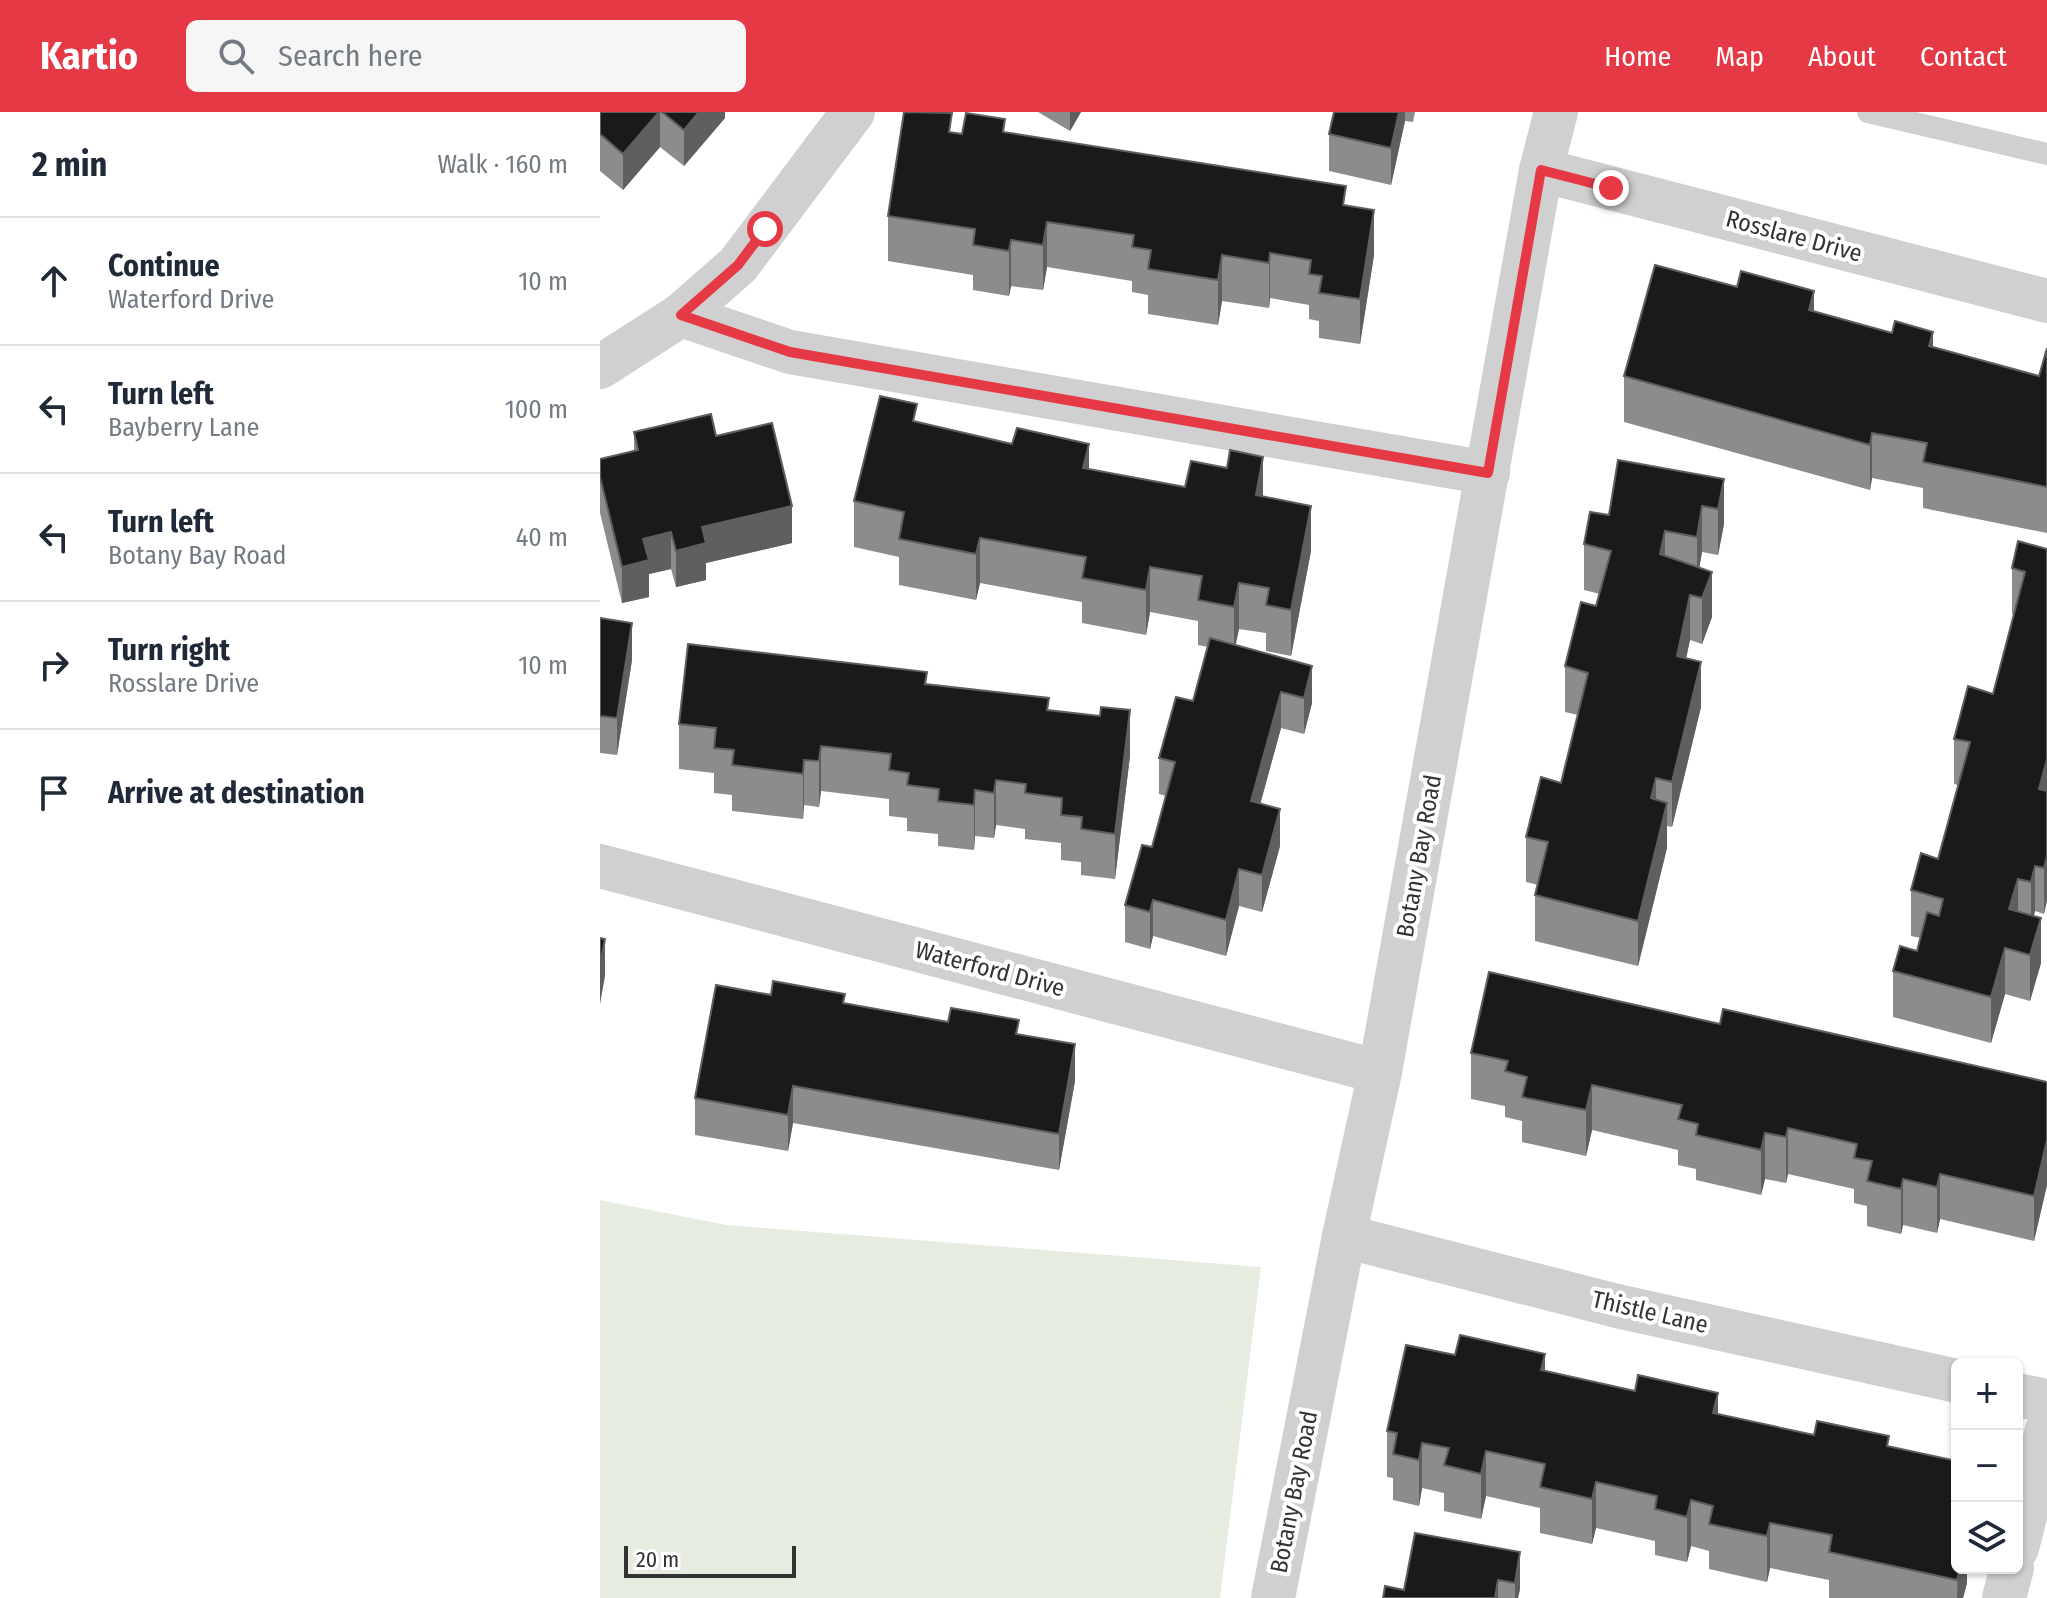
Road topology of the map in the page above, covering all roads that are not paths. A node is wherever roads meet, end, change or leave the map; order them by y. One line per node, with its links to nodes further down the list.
1 (853, 112): 7 (street)
2 (1556, 112): 5 (street, Botany Bay Road)
3 (1868, 112): 4 (lane)
4 (2047, 154)
5 (1541, 170): 6 (street, Rosslare Drive); 9 (street, Botany Bay Road)
6 (2047, 301)
7 (681, 315): 8 (street); 9 (street)
8 (600, 367)
9 (1488, 473): 11 (street, Botany Bay Road)
10 (600, 866): 11 (street, Waterford Drive)
11 (1380, 1072): 12 (street, Botany Bay Road)
12 (1344, 1236): 13 (street, Thistle Lane); 19 (street, Botany Bay Road)
13 (1951, 1380)
14 (2023, 1396): 15 (street)
15 (2047, 1401)
16 (2047, 1430): 17 (street)
17 (2023, 1524)
18 (2010, 1574): 20 (street)
19 (1273, 1598)
20 (2004, 1598)

